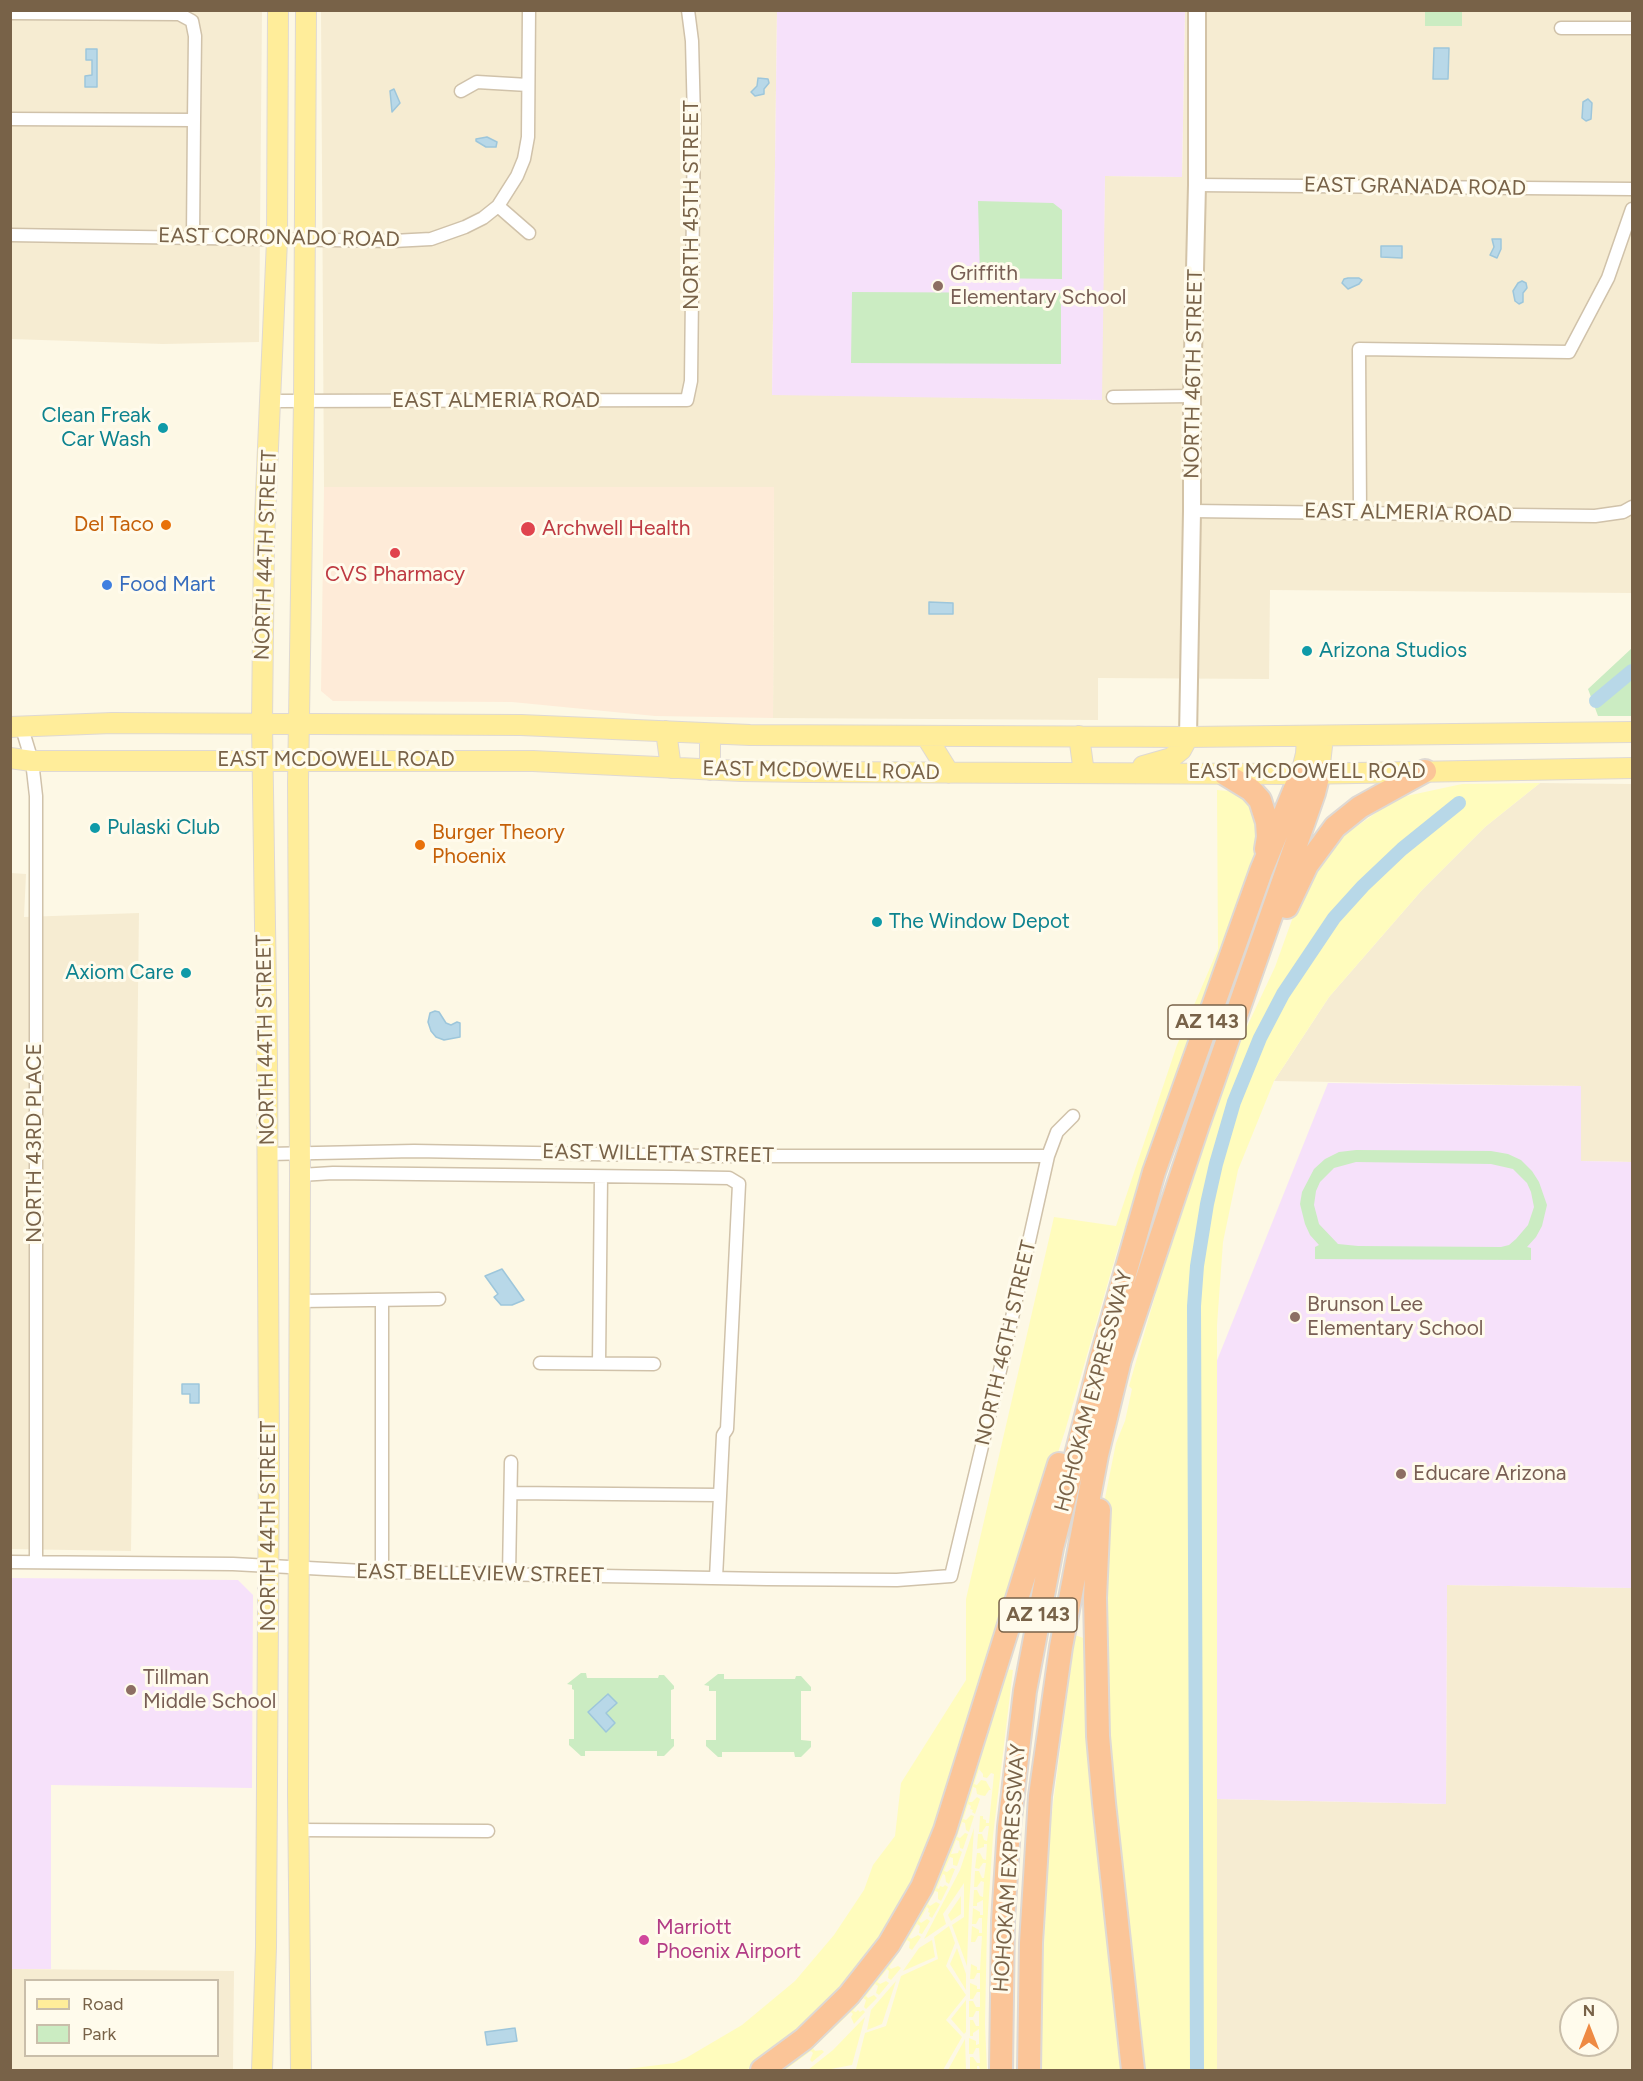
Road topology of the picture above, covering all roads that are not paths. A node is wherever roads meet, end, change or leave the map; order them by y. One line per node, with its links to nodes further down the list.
1 (279, 10): 21 (main road, NORTH 44TH STREET)
2 (306, 10): 22 (main road, NORTH 44TH STREET)
3 (529, 10): 10 (street)
4 (688, 10): 26 (street, NORTH 45TH STREET)
5 (1197, 10): 14 (street, NORTH 46TH STREET)
6 (77, 12): 7 (street); 13 (street)
7 (10, 13)
8 (1561, 28): 9 (street)
9 (1632, 28)
10 (528, 86): 11 (street); 16 (street)
11 (461, 91)
12 (10, 119): 13 (street)
13 (194, 120): 20 (street)
14 (1197, 185): 15 (street, EAST GRANADA ROAD); 23 (street, NORTH 46TH STREET)
15 (1632, 189)
16 (498, 206): 18 (street); 22 (street, EAST CORONADO ROAD)
17 (1632, 210): 30 (street)
18 (530, 232)
19 (10, 235): 20 (street, EAST CORONADO ROAD)
20 (193, 237): 21 (street, EAST CORONADO ROAD)
21 (277, 240): 22 (street, EAST CORONADO ROAD); 27 (main road, NORTH 44TH STREET)
22 (305, 241): 25 (main road, NORTH 44TH STREET)
23 (1192, 396): 24 (street); 29 (street, NORTH 46TH STREET)
24 (1113, 397)
25 (304, 400): 26 (street, EAST ALMERIA ROAD); 27 (street, EAST ALMERIA ROAD); 32 (main road, NORTH 44TH STREET)
26 (687, 400)
27 (271, 401): 31 (main road, NORTH 44TH STREET)
28 (1628, 510): 30 (street, EAST ALMERIA ROAD)
29 (1192, 511): 30 (street, EAST ALMERIA ROAD); 39 (street, NORTH 46TH STREET)
30 (1360, 512)
31 (262, 723): 32 (main road, EAST MCDOWELL ROAD); 33 (main road, EAST MCDOWELL ROAD); 42 (main road, NORTH 44TH STREET)
32 (299, 724): 34 (main road, EAST MCDOWELL ROAD); 43 (main road, NORTH 44TH STREET)
33 (16, 726): 44 (street, NORTH 43RD PLACE)
34 (666, 731): 36 (main road, EAST MCDOWELL ROAD); 45 (main road)
35 (1632, 732): 40 (main road, EAST MCDOWELL ROAD)
36 (710, 734): 37 (main road, EAST MCDOWELL ROAD); 47 (main road)
37 (926, 736): 38 (main road, EAST MCDOWELL ROAD); 49 (main road)
38 (1079, 736): 39 (main road, EAST MCDOWELL ROAD); 50 (main road)
39 (1188, 737): 40 (main road, EAST MCDOWELL ROAD); 51 (main road)
40 (1315, 737): 53 (main road, HOHOKAM EXPRESSWAY / AZ 143)
41 (10, 758): 44 (main road, EAST MCDOWELL ROAD)
42 (262, 760): 43 (main road, EAST MCDOWELL ROAD); 44 (main road, EAST MCDOWELL ROAD); 58 (main road, NORTH 44TH STREET)
43 (298, 760): 45 (main road, EAST MCDOWELL ROAD); 57 (main road, NORTH 44TH STREET)
44 (32, 761): 74 (street, NORTH 43RD PLACE)
45 (670, 768): 47 (main road, EAST MCDOWELL ROAD)
46 (1632, 768): 48 (main road, EAST MCDOWELL ROAD)
47 (710, 770): 49 (main road, EAST MCDOWELL ROAD)
48 (1425, 771): 53 (main road, EAST MCDOWELL ROAD); 55 (highway)
49 (949, 773): 50 (main road, EAST MCDOWELL ROAD)
50 (1084, 773): 51 (main road, EAST MCDOWELL ROAD)
51 (1111, 773): 52 (main road, EAST MCDOWELL ROAD)
52 (1225, 774): 53 (main road, EAST MCDOWELL ROAD); 54 (highway)
53 (1310, 774): 54 (highway, HOHOKAM EXPRESSWAY / AZ 143); 55 (highway, HOHOKAM EXPRESSWAY / AZ 143)
54 (1261, 872): 60 (highway, HOHOKAM EXPRESSWAY / AZ 143)
55 (1247, 987): 63 (highway, HOHOKAM EXPRESSWAY / AZ 143)
56 (1072, 1116): 59 (street, NORTH 46TH STREET)
57 (300, 1153): 58 (street, EAST WILLETTA STREET); 59 (street, EAST WILLETTA STREET); 61 (main road, NORTH 44TH STREET)
58 (268, 1154): 75 (main road, NORTH 44TH STREET)
59 (1048, 1156): 79 (street, NORTH 46TH STREET)
60 (1154, 1172): 87 (highway); 88 (highway, HOHOKAM EXPRESSWAY / AZ 143)
61 (300, 1175): 62 (street); 66 (main road, NORTH 44TH STREET)
62 (601, 1177): 68 (street); 72 (street)
63 (1151, 1266): 89 (highway, HOHOKAM EXPRESSWAY / AZ 143); 90 (highway)
64 (440, 1299): 65 (street)
65 (382, 1300): 66 (street); 77 (street)
66 (300, 1301): 76 (main road, NORTH 44TH STREET)
67 (540, 1363): 68 (street)
68 (599, 1363): 69 (street)
69 (654, 1364)
70 (511, 1462): 71 (street)
71 (511, 1493): 72 (street); 78 (street)
72 (719, 1495): 80 (street)
73 (10, 1562): 74 (street, EAST BELLEVIEW STREET)
74 (36, 1562): 75 (street, EAST BELLEVIEW STREET)
75 (269, 1565): 76 (street, EAST BELLEVIEW STREET); 81 (main road, NORTH 44TH STREET)
76 (299, 1568): 77 (street, EAST BELLEVIEW STREET); 82 (main road, NORTH 44TH STREET)
77 (382, 1572): 78 (street, EAST BELLEVIEW STREET)
78 (510, 1575): 80 (street, EAST BELLEVIEW STREET)
79 (951, 1576): 80 (street, EAST BELLEVIEW STREET)
80 (716, 1578)
81 (268, 1687): 82 (main road); 84 (main road, NORTH 44TH STREET)
82 (298, 1830): 83 (street); 84 (main road); 86 (main road, NORTH 44TH STREET)
83 (488, 1831)
84 (267, 1863): 85 (main road, NORTH 44TH STREET)
85 (262, 2070)
86 (301, 2070)
87 (762, 2070)
88 (1001, 2070)
89 (1029, 2070)
90 (1133, 2070)

